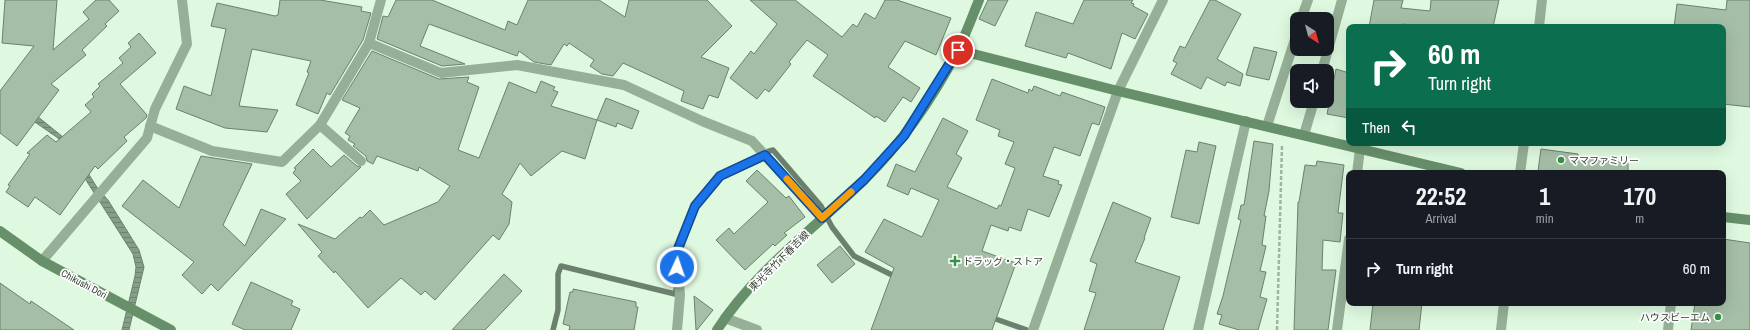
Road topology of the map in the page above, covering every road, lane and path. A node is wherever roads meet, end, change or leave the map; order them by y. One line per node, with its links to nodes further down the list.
1 (182, 0): 18 (street)
2 (381, 0): 10 (street)
3 (979, 0): 11 (street, 東光寺竹下春吉線)
4 (1163, 0): 14 (street)
5 (1308, 0): 8 (street)
6 (1342, 0): 13 (street)
7 (1542, 0): 9 (street)
8 (1304, 12)
9 (1539, 24)
10 (369, 43): 17 (street); 26 (street)
11 (958, 50): 14 (street); 32 (street, 東光寺竹下春吉線)
12 (1290, 55): 19 (street)
13 (1324, 64)
14 (1118, 91): 16 (street); 44 (street)
15 (1312, 108): 21 (street)
16 (1246, 121): 19 (street); 45 (street)
17 (320, 125): 18 (street); 27 (street)
18 (150, 126): 35 (street)
19 (1267, 126): 20 (street)
20 (1283, 130): 21 (street); 46 (path)
21 (1304, 135): 22 (street)
22 (1346, 146)
23 (1348, 146): 25 (street)
24 (1524, 146): 30 (street)
25 (1360, 149): 28 (street); 29 (street)
26 (765, 155): 32 (street); 41 (street)
27 (361, 161)
28 (1357, 170)
29 (1448, 170)
30 (1520, 170)
31 (1726, 217): 33 (street)
32 (822, 218): 39 (street, 東光寺竹下春吉線)
33 (1750, 220)
34 (0, 231): 35 (street, Chikushi Dori)
35 (42, 261): 40 (street, Chikushi Dori)
36 (1346, 262): 47 (street)
37 (1504, 306): 48 (street)
38 (1671, 306): 49 (street)
39 (725, 318): 42 (street, 東光寺竹下春吉線); 43 (street)
40 (171, 330)
41 (677, 330)
42 (717, 330)
43 (757, 330)
44 (1032, 330)
45 (1198, 330)
46 (1277, 330)
47 (1337, 330)
48 (1501, 330)
49 (1668, 330)

